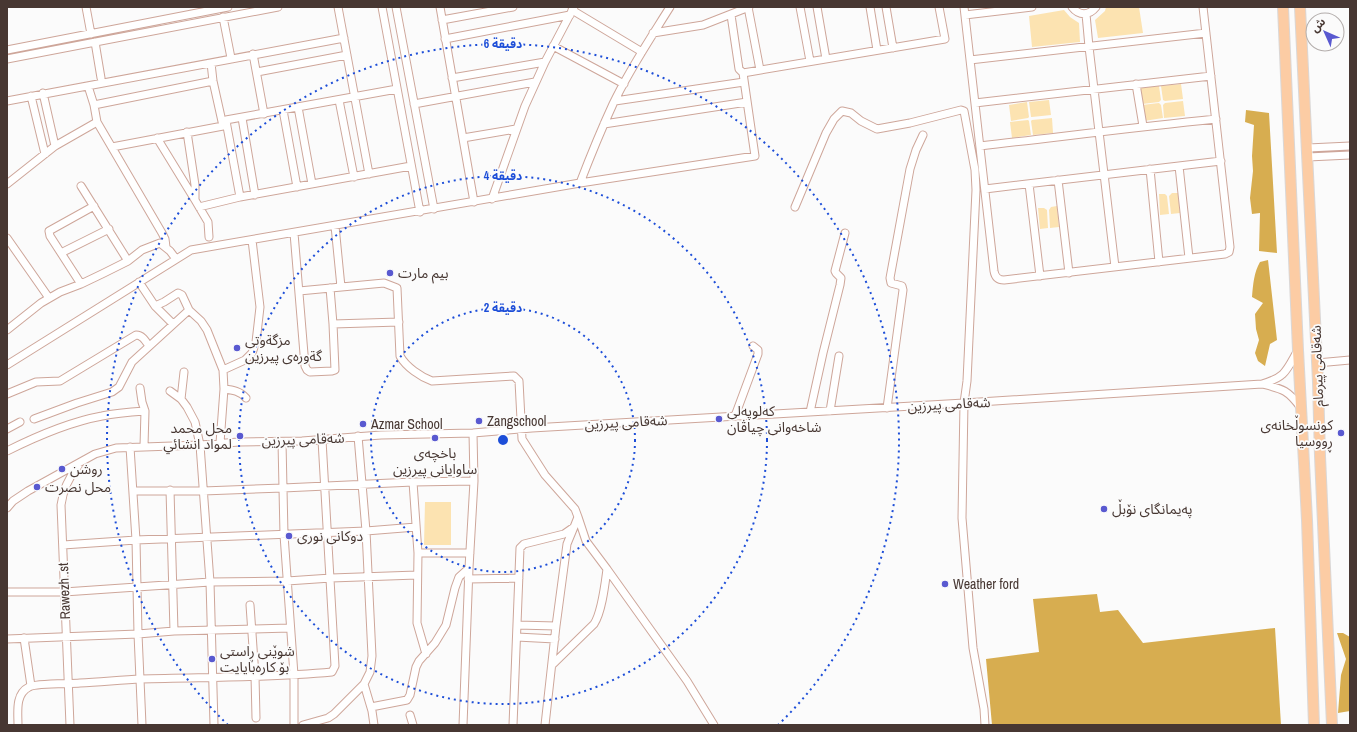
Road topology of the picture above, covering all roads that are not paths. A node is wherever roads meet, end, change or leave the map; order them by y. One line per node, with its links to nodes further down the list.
1 (86, 7): 32 (street)
2 (224, 7): 32 (street)
3 (278, 7): 23 (street)
4 (338, 7): 33 (street)
5 (382, 7): 64 (street)
6 (396, 7): 74 (street)
7 (440, 7): 29 (street)
8 (513, 7): 29 (street)
9 (670, 7): 30 (street)
10 (749, 7): 26 (street); 51 (street)
11 (800, 7): 48 (street)
12 (817, 7): 45 (street)
13 (870, 7): 40 (street)
14 (886, 7): 38 (street)
15 (940, 7): 38 (street)
16 (964, 7): 27 (street)
17 (1032, 7): 27 (street)
18 (1072, 7): 25 (street)
19 (1096, 7): 25 (street)
20 (1203, 7): 31 (street)
21 (1283, 7): 153 (highway, شەقامی پیرمام)
22 (1300, 7): 95 (highway, شەقامی پیرمام)
23 (241, 10): 28 (street)
24 (572, 11): 34 (street); 36 (street); 41 (street)
25 (1086, 14): 37 (street)
26 (731, 15): 30 (street); 53 (street)
27 (965, 15): 47 (street)
28 (223, 17): 35 (street); 44 (street)
29 (442, 20): 34 (street)
30 (653, 33): 41 (street)
31 (1206, 33): 37 (street); 54 (street)
32 (91, 34): 39 (street)
33 (344, 38): 42 (street); 43 (street)
34 (446, 39): 56 (street)
35 (95, 42): 46 (street); 55 (street)
36 (553, 46): 49 (street); 60 (street)
37 (1089, 47): 47 (street); 63 (street)
38 (893, 48): 40 (street)
39 (7, 50)
40 (877, 50): 45 (street)
41 (642, 52): 60 (street)
42 (253, 54): 44 (street); 52 (street)
43 (347, 55): 52 (street); 68 (street)
44 (231, 58): 50 (street)
45 (826, 59): 48 (street)
46 (7, 60)
47 (970, 60): 73 (street)
48 (810, 61): 51 (street)
49 (544, 62): 56 (street); 58 (street)
50 (211, 63): 57 (street); 62 (street)
51 (760, 70): 53 (street)
52 (257, 72): 78 (street)
53 (743, 73): 59 (street)
54 (1211, 76): 61 (street); 80 (street)
55 (101, 78)
56 (452, 78): 67 (street)
57 (213, 81): 75 (street); 82 (street)
58 (535, 82): 67 (street); 85 (street)
59 (744, 82): 71 (street); 72 (street)
60 (624, 84): 71 (street)
61 (1136, 84): 63 (street); 84 (street)
62 (88, 86): 65 (street); 75 (street)
63 (1094, 89): 73 (street); 87 (street)
64 (397, 90): 68 (street); 99 (street)
65 (43, 93): 66 (street); 91 (street)
66 (31, 96): 70 (street); 96 (street)
67 (455, 96): 74 (street); 90 (street)
68 (355, 97): 69 (street); 102 (street)
69 (339, 100): 76 (street); 104 (street)
70 (7, 101)
71 (614, 101): 83 (street)
72 (747, 102): 83 (street); 107 (street)
73 (975, 103): 92 (street)
74 (414, 104): 121 (street)
75 (94, 106): 81 (street)
76 (298, 107): 77 (street); 108 (street)
77 (283, 110): 78 (street); 111 (street)
78 (264, 114): 79 (street)
79 (242, 118): 82 (street); 113 (street)
80 (1216, 119): 84 (street); 98 (street)
81 (97, 122): 91 (street); 94 (street)
82 (225, 123): 86 (street); 114 (street)
83 (604, 124): 107 (street)
84 (1143, 126): 87 (street)
85 (516, 129): 90 (street); 115 (street)
86 (187, 132): 89 (street); 116 (street)
87 (1099, 132): 92 (street); 103 (street)
88 (923, 135): 169 (street)
89 (157, 138): 94 (street); 116 (street)
90 (463, 138): 117 (street)
91 (56, 146): 96 (street)
92 (980, 146): 112 (street)
93 (1350, 146): 95 (street)
94 (112, 147): 130 (street)
95 (1308, 152): 97 (street); 158 (highway, شەقامی پیرمام)
96 (45, 154): 106 (street)
97 (1350, 155)
98 (1220, 161): 100 (street); 133 (street)
99 (411, 166): 102 (street); 122 (street)
100 (1179, 166): 101 (street); 133 (street)
101 (1150, 169): 103 (street); 135 (street)
102 (369, 174): 104 (street)
103 (1104, 175): 105 (street); 136 (street)
104 (354, 177): 108 (street)
105 (1058, 180): 109 (street); 137 (street)
106 (7, 183)
107 (580, 183): 115 (street)
108 (312, 184): 111 (street)
109 (1029, 184): 112 (street); 138 (street)
110 (82, 186): 118 (street)
111 (297, 187): 113 (street)
112 (985, 189): 138 (street)
113 (255, 194): 114 (street)
114 (240, 197): 119 (street)
115 (492, 199): 117 (street)
116 (195, 200): 119 (street)
117 (474, 202): 121 (street)
118 (94, 206): 124 (street); 131 (street)
119 (199, 207): 127 (street)
120 (795, 207): 168 (street)
121 (434, 209): 122 (street)
122 (420, 212): 123 (street)
123 (335, 226): 125 (street); 141 (street)
124 (109, 230): 131 (street); 134 (street)
125 (294, 233): 129 (street); 143 (street)
126 (845, 233): 173 (street)
127 (209, 237)
128 (7, 238): 144 (street)
129 (252, 240): 132 (street); 159 (street)
130 (166, 247): 132 (street); 134 (street)
131 (61, 253): 140 (street)
132 (176, 258): 139 (street)
133 (1189, 258): 135 (street)
134 (128, 261): 140 (street)
135 (1159, 262): 136 (street)
136 (1115, 267): 137 (street)
137 (1069, 273): 138 (street)
138 (1040, 276)
139 (139, 282): 145 (street); 157 (street)
140 (81, 284): 144 (street)
141 (341, 287): 142 (street); 147 (street)
142 (330, 288): 143 (street); 149 (street)
143 (299, 291): 149 (street)
144 (49, 298): 150 (street)
145 (155, 306): 146 (street); 148 (street)
146 (189, 310): 148 (street); 159 (street)
147 (399, 322): 149 (street); 177 (street)
148 (173, 324): 151 (street)
149 (333, 324)
150 (7, 330)
151 (149, 346): 165 (street); 175 (street)
152 (754, 346): 174 (street)
153 (1298, 350): 161 (street); 170 (highway, شەقامی پیرمام)
154 (840, 356): 172 (street)
155 (1350, 360): 158 (street)
156 (1350, 364): 158 (street)
157 (7, 365)
158 (1317, 366): 262 (highway, شەقامی پیرمام)
159 (223, 370): 163 (street)
160 (184, 372): 166 (street)
161 (1262, 384): 168 (street, شەقامی پیرزین); 170 (street)
162 (140, 388): 171 (street)
163 (224, 389): 167 (street); 183 (street)
164 (170, 391): 166 (street)
165 (7, 394)
166 (181, 398): 184 (street)
167 (246, 398)
168 (964, 403): 169 (street, شەقامی پیرزین); 260 (street)
169 (887, 408): 172 (street, شەقامی پیرزین)
170 (1301, 408): 261 (highway, شەقامی پیرمام)
171 (145, 411): 185 (street); 187 (street)
172 (830, 411): 173 (street, شەقامی پیرزین)
173 (810, 412): 174 (street, شەقامی پیرزین)
174 (735, 416): 177 (street, شەقامی پیرزین)
175 (34, 419)
176 (20, 422): 178 (street)
177 (521, 428): 179 (street, شەقامی پیرزین); 198 (street)
178 (7, 429)
179 (473, 433): 180 (street, شەقامی پیرزین); 189 (street)
180 (358, 436): 181 (street, شەقامی پیرزین); 191 (street)
181 (322, 440): 182 (street, شەقامی پیرزین); 192 (street)
182 (282, 442): 183 (street, شەقامی پیرزین); 193 (street)
183 (220, 443): 184 (street, شەقامی پیرزین)
184 (200, 445): 185 (street, شەقامی پیرزین); 196 (street)
185 (144, 446): 186 (street, شەقامی پیرزین)
186 (130, 447): 188 (street, شەقامی پیرزین); 195 (street)
187 (7, 451)
188 (81, 462): 197 (street, شەقامی پیرزین); 207 (street, Rawezh .st)
189 (474, 481): 190 (street); 209 (street)
190 (413, 482): 191 (street); 199 (street)
191 (363, 484): 192 (street); 202 (street)
192 (325, 486): 193 (street); 201 (street)
193 (284, 488): 196 (street); 203 (street)
194 (170, 490): 195 (street); 196 (street); 205 (street)
195 (133, 491): 206 (street)
196 (203, 491): 204 (street)
197 (7, 508)
198 (578, 517): 200 (street); 211 (street)
199 (416, 527): 202 (street); 208 (street)
200 (574, 527): 215 (street); 225 (street)
201 (327, 532): 202 (street); 203 (street); 214 (street)
202 (366, 532): 213 (street)
203 (284, 535): 204 (street); 217 (street)
204 (207, 537): 205 (street); 218 (street)
205 (171, 538): 206 (street); 219 (street)
206 (136, 540): 207 (street); 220 (street)
207 (63, 545): 222 (street, Rawezh .st)
208 (418, 553): 209 (street); 212 (street)
209 (470, 553): 210 (street)
210 (469, 568): 216 (street); 236 (street)
211 (607, 569): 237 (street); 259 (street)
212 (417, 575): 213 (street); 236 (street)
213 (368, 576): 214 (street); 243 (street)
214 (330, 578): 217 (street); 238 (street)
215 (518, 578): 216 (street); 224 (street)
216 (468, 579): 256 (street)
217 (287, 581): 218 (street); 226 (street)
218 (210, 582): 219 (street); 229 (street)
219 (173, 585): 220 (street); 228 (street)
220 (138, 587): 222 (street); 230 (street)
221 (7, 592): 222 (street)
222 (64, 592): 231 (street, Rawezh .st)
223 (250, 605): 227 (street)
224 (517, 625): 225 (street); 232 (street)
225 (556, 626): 234 (street)
226 (290, 628): 227 (street); 238 (street)
227 (252, 629): 229 (street); 239 (street)
228 (174, 631): 229 (street); 230 (street)
229 (212, 631): 240 (street)
230 (138, 634): 231 (street); 241 (street)
231 (66, 637): 233 (street); 242 (street, Rawezh .st)
232 (517, 637): 234 (street); 257 (street)
233 (24, 638): 235 (street); 244 (street)
234 (555, 638): 237 (street)
235 (7, 639)
236 (426, 654): 245 (street)
237 (552, 665): 258 (street)
238 (294, 675): 239 (street); 252 (street)
239 (255, 676): 240 (street); 247 (street)
240 (213, 678): 241 (street); 251 (street)
241 (140, 679): 242 (street); 250 (street)
242 (68, 684): 244 (street); 249 (street, Rawezh .st)
243 (364, 684): 245 (street); 253 (street)
244 (31, 686): 248 (street)
245 (371, 707): 254 (street)
246 (410, 715): 255 (street)
247 (256, 718)
248 (18, 725)
249 (70, 725)
250 (142, 725)
251 (214, 725)
252 (294, 725)
253 (303, 725)
254 (374, 725)
255 (413, 725)
256 (463, 725)
257 (513, 725)
258 (545, 725)
259 (714, 725)
260 (985, 725)
261 (1314, 725)
262 (1332, 725)

